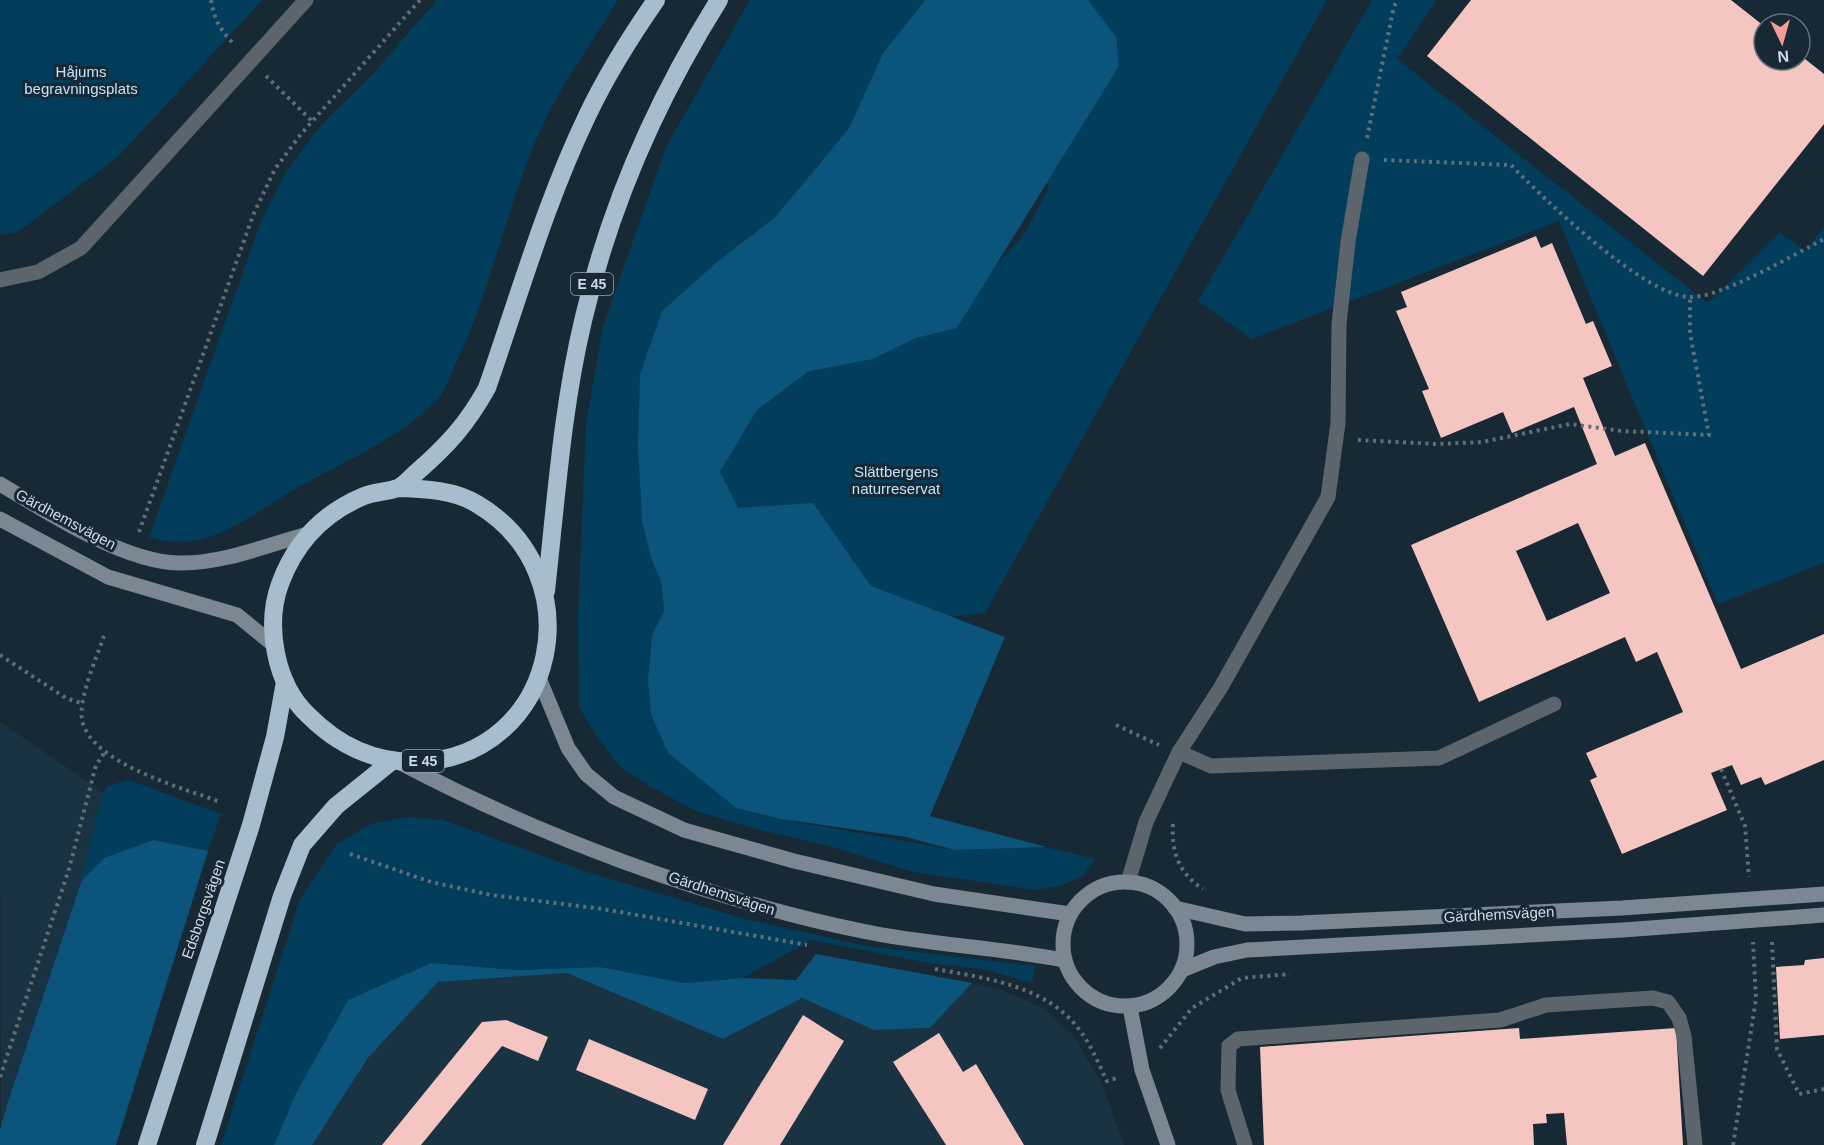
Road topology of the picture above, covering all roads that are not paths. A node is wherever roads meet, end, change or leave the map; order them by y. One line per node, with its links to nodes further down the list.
1 (306, 0): 5 (street)
2 (656, 0): 7 (highway)
3 (719, 0): 10 (highway, E 45)
4 (1362, 159): 15 (street)
5 (0, 280)
6 (0, 484): 9 (main road, Gärdhemsvägen)
7 (399, 488): 9 (highway, E 45); 10 (highway, E 45)
8 (0, 519): 11 (main road, Gärdhemsvägen)
9 (308, 534): 11 (highway, E 45)
10 (546, 593): 12 (highway, E 45)
11 (275, 646): 13 (highway, E 45)
12 (539, 678): 16 (highway, E 45); 20 (main road)
13 (285, 682): 16 (highway, E 45); 25 (highway, Edsborgsvägen / E 45)
14 (1554, 704): 15 (street)
15 (1172, 750): 17 (street)
16 (395, 762): 22 (main road, Gärdhemsvägen); 26 (highway, E 45)
17 (1128, 882): 19 (main road, Gärdhemsvägen); 20 (main road, Gärdhemsvägen)
18 (1824, 894): 19 (main road, Gärdhemsvägen)
19 (1175, 908): 23 (main road, Gärdhemsvägen)
20 (1070, 914): 22 (main road, Gärdhemsvägen)
21 (1824, 915): 23 (main road, Gärdhemsvägen)
22 (1063, 960): 24 (main road)
23 (1182, 970): 24 (main road, Gärdhemsvägen)
24 (1130, 1007): 27 (main road)
25 (147, 1145)
26 (205, 1145)
27 (1168, 1145)
28 (1245, 1145): 29 (street)
29 (1695, 1145)

